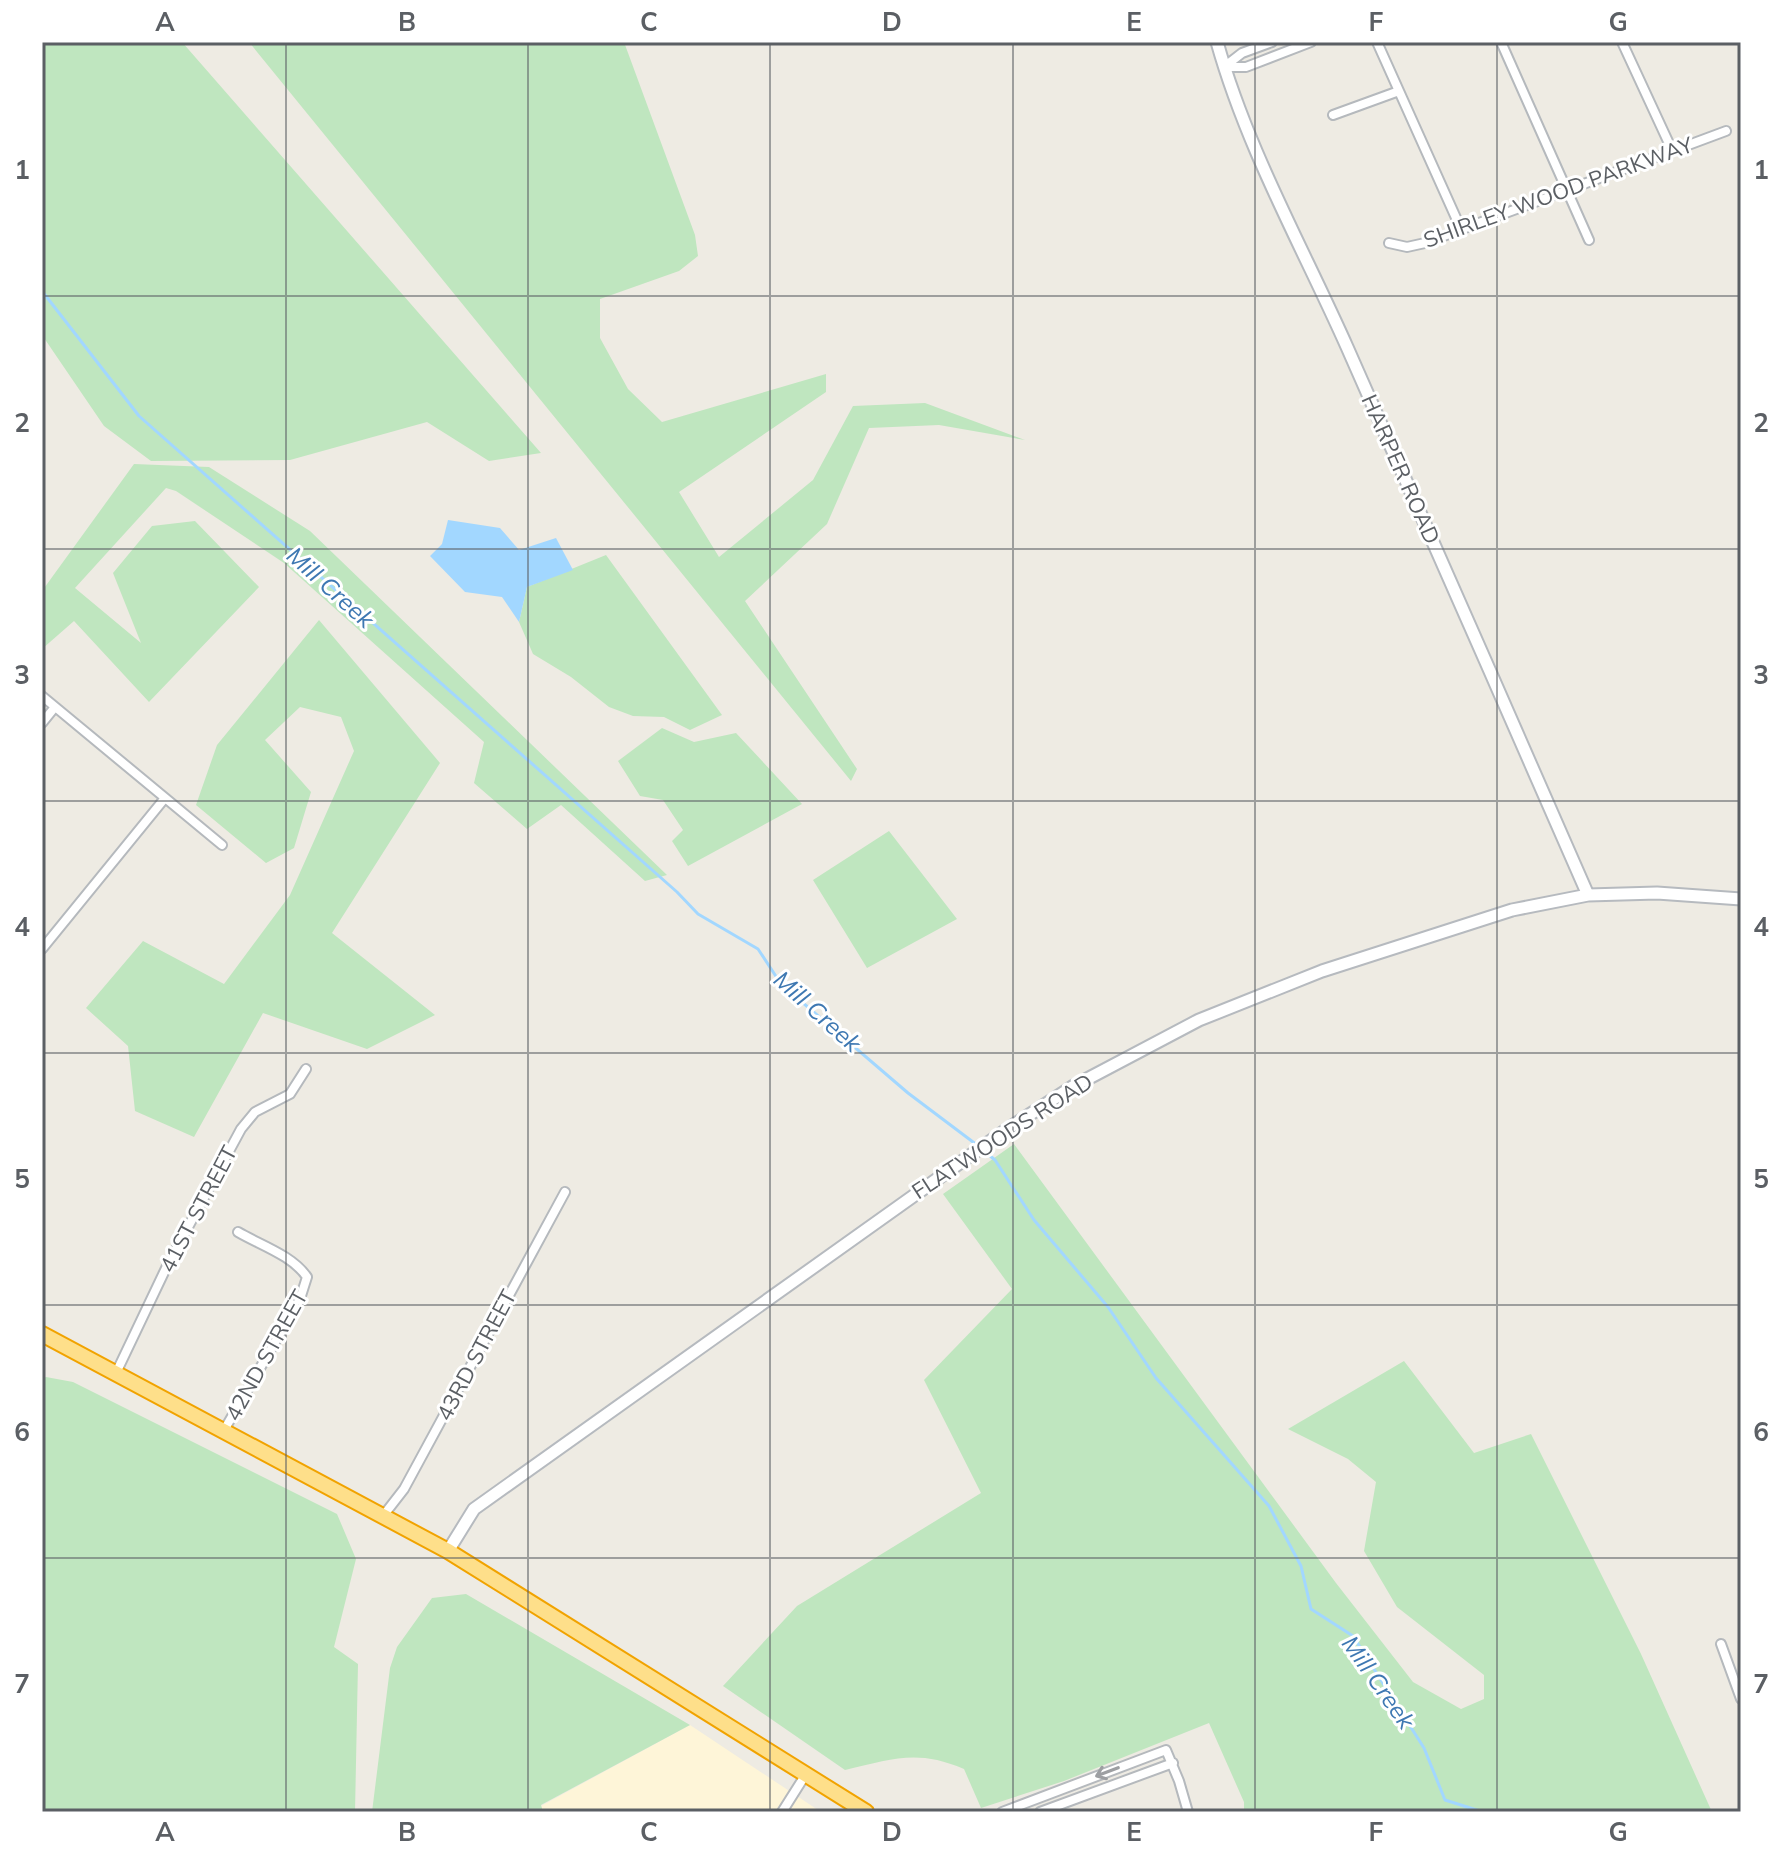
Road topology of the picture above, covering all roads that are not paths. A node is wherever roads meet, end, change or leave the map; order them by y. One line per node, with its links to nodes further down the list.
1 (1217, 42): 8 (street, HARPER ROAD)
2 (1272, 42): 8 (street)
3 (1311, 42): 7 (street)
4 (1377, 42): 9 (street)
5 (1501, 42): 13 (street)
6 (1622, 42): 12 (street)
7 (1295, 45): 8 (street)
8 (1224, 67): 22 (street, HARPER ROAD)
9 (1399, 91): 10 (street); 14 (street)
10 (1333, 115)
11 (1726, 131): 12 (street, SHIRLEY WOOD PARKWAY)
12 (1672, 150): 13 (street, SHIRLEY WOOD PARKWAY)
13 (1567, 189): 14 (street, SHIRLEY WOOD PARKWAY); 15 (street)
14 (1461, 229): 16 (street, SHIRLEY WOOD PARKWAY)
15 (1589, 240)
16 (1389, 243)
17 (42, 696): 18 (street)
18 (55, 707): 19 (street); 20 (street)
19 (42, 723)
20 (165, 798): 21 (street); 24 (street)
21 (222, 845)
22 (1588, 895): 23 (street, FLATWOODS ROAD); 32 (street, FLATWOODS ROAD)
23 (1741, 899)
24 (42, 949)
25 (306, 1069): 29 (street, 41ST STREET)
26 (565, 1192): 31 (street, 43RD STREET)
27 (238, 1232): 30 (street, 42ND STREET)
28 (42, 1334): 29 (highway)
29 (116, 1373): 30 (highway)
30 (223, 1432): 31 (highway)
31 (383, 1516): 32 (highway)
32 (448, 1551): 36 (highway)
33 (1721, 1644): 34 (street)
34 (1741, 1699)
35 (1173, 1763): 39 (street, one-way to 39); 40 (street); 41 (street)
36 (806, 1774): 37 (street); 38 (highway)
37 (782, 1812)
38 (866, 1812)
39 (1002, 1812)
40 (1040, 1812)
41 (1188, 1812)

